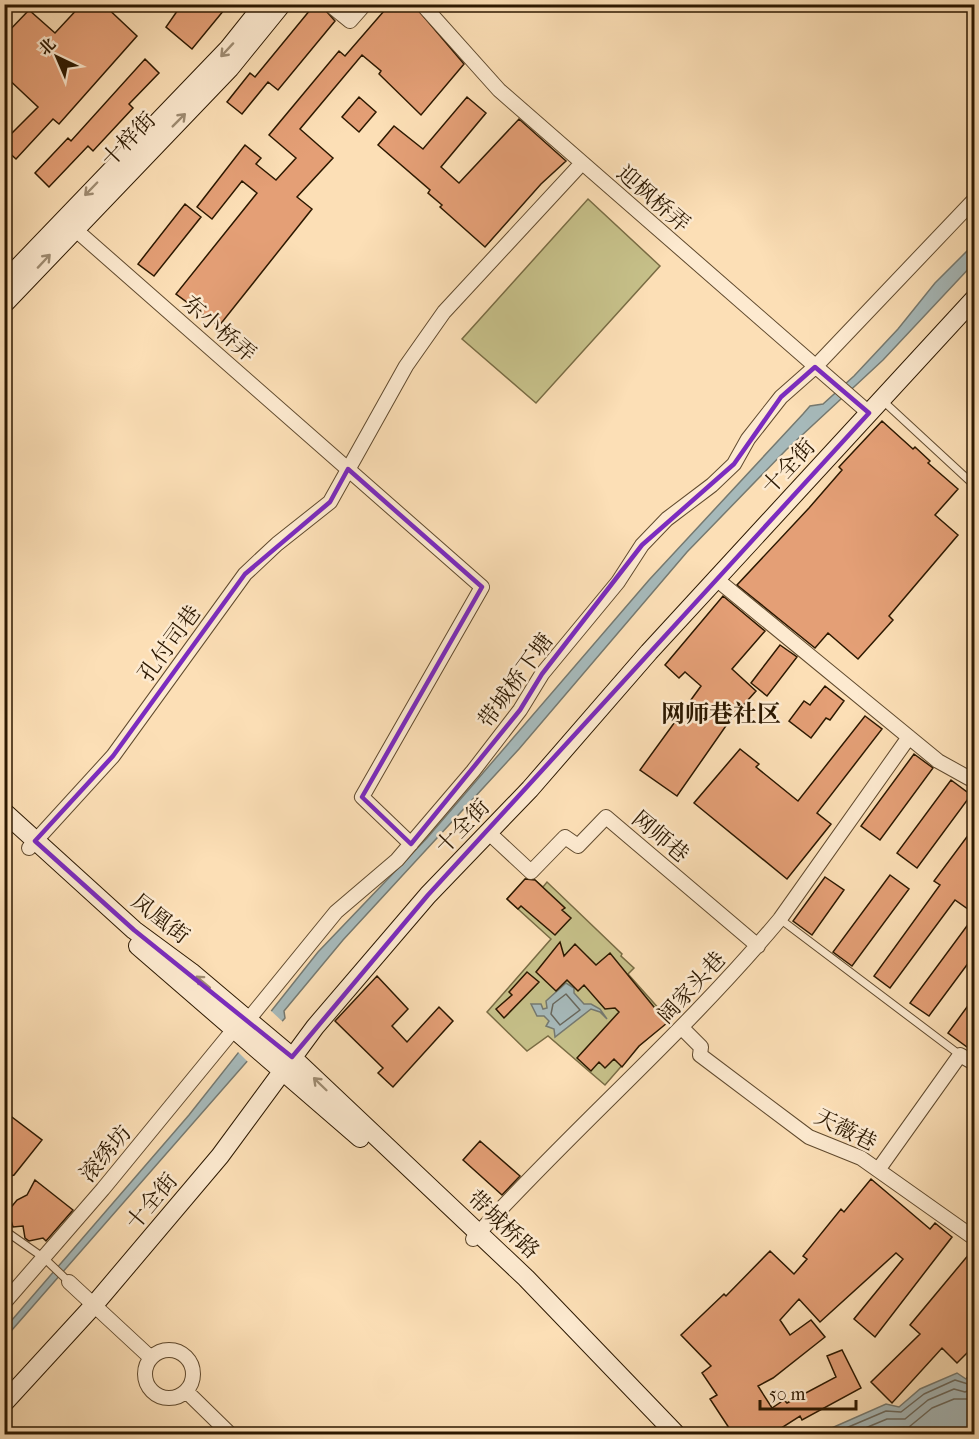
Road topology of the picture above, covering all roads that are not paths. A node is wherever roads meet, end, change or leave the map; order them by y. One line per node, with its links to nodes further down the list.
1 (264, 4): 8 (main road, 十梓街, one-way to 8)
2 (282, 4): 8 (main road, 十梓街, one-way to 2)
3 (329, 4): 4 (street)
4 (365, 4)
5 (422, 4): 6 (street, 迎枫桥弄)
6 (582, 163): 12 (street, 迎枫桥弄); 15 (street, 孔付司巷)
7 (975, 200): 12 (street, 带城桥下塘)
8 (69, 223): 9 (main road, 十梓街); 11 (main road, 十梓街, one-way to 8); 15 (street, 东小桥弄)
9 (4, 282)
10 (975, 299): 13 (main road, 十全街)
11 (4, 304)
12 (815, 367): 14 (street, 迎枫桥弄); 24 (street, 带城桥下塘)
13 (882, 400): 14 (main road, 十全街); 16 (lane)
14 (869, 413): 17 (main road, 十全街)
15 (348, 470): 23 (street, 孔付司巷); 24 (street, 东小桥弄)
16 (975, 485)
17 (715, 578): 18 (street); 22 (main road, 十全街)
18 (909, 737): 19 (street); 25 (street, 阔家头巷)
19 (975, 781)
20 (4, 812): 23 (main road, 凤凰街)
21 (4, 825): 23 (main road, 凤凰街)
22 (489, 833): 26 (street, 网师巷); 30 (main road, 十全街)
23 (32, 844): 27 (main road, 凤凰街)
24 (411, 844): 27 (street, 带城桥下塘)
25 (780, 919): 26 (street, 阔家头巷); 29 (lane)
26 (758, 946): 28 (street, 阔家头巷)
27 (241, 1024): 30 (main road, 凤凰街); 36 (street, 滚绣坊)
28 (682, 1028): 32 (street, 天薇巷); 34 (street, 阔家头巷)
29 (960, 1056): 31 (street); 32 (street)
30 (280, 1057): 34 (main road, 带城桥路); 39 (main road, 十全街)
31 (975, 1063)
32 (878, 1170): 35 (street, 天薇巷)
33 (4, 1230): 36 (lane)
34 (476, 1236): 44 (main road, 带城桥路); 45 (main road, 带城桥路)
35 (975, 1238)
36 (45, 1259): 37 (lane); 38 (street, 滚绣坊)
37 (69, 1282): 39 (street)
38 (4, 1303)
39 (94, 1305): 40 (street); 42 (main road, 十全街)
40 (151, 1358): 41 (street); 41 (street)
41 (186, 1391): 43 (street)
42 (4, 1403)
43 (230, 1434)
44 (663, 1434)
45 (676, 1434)

